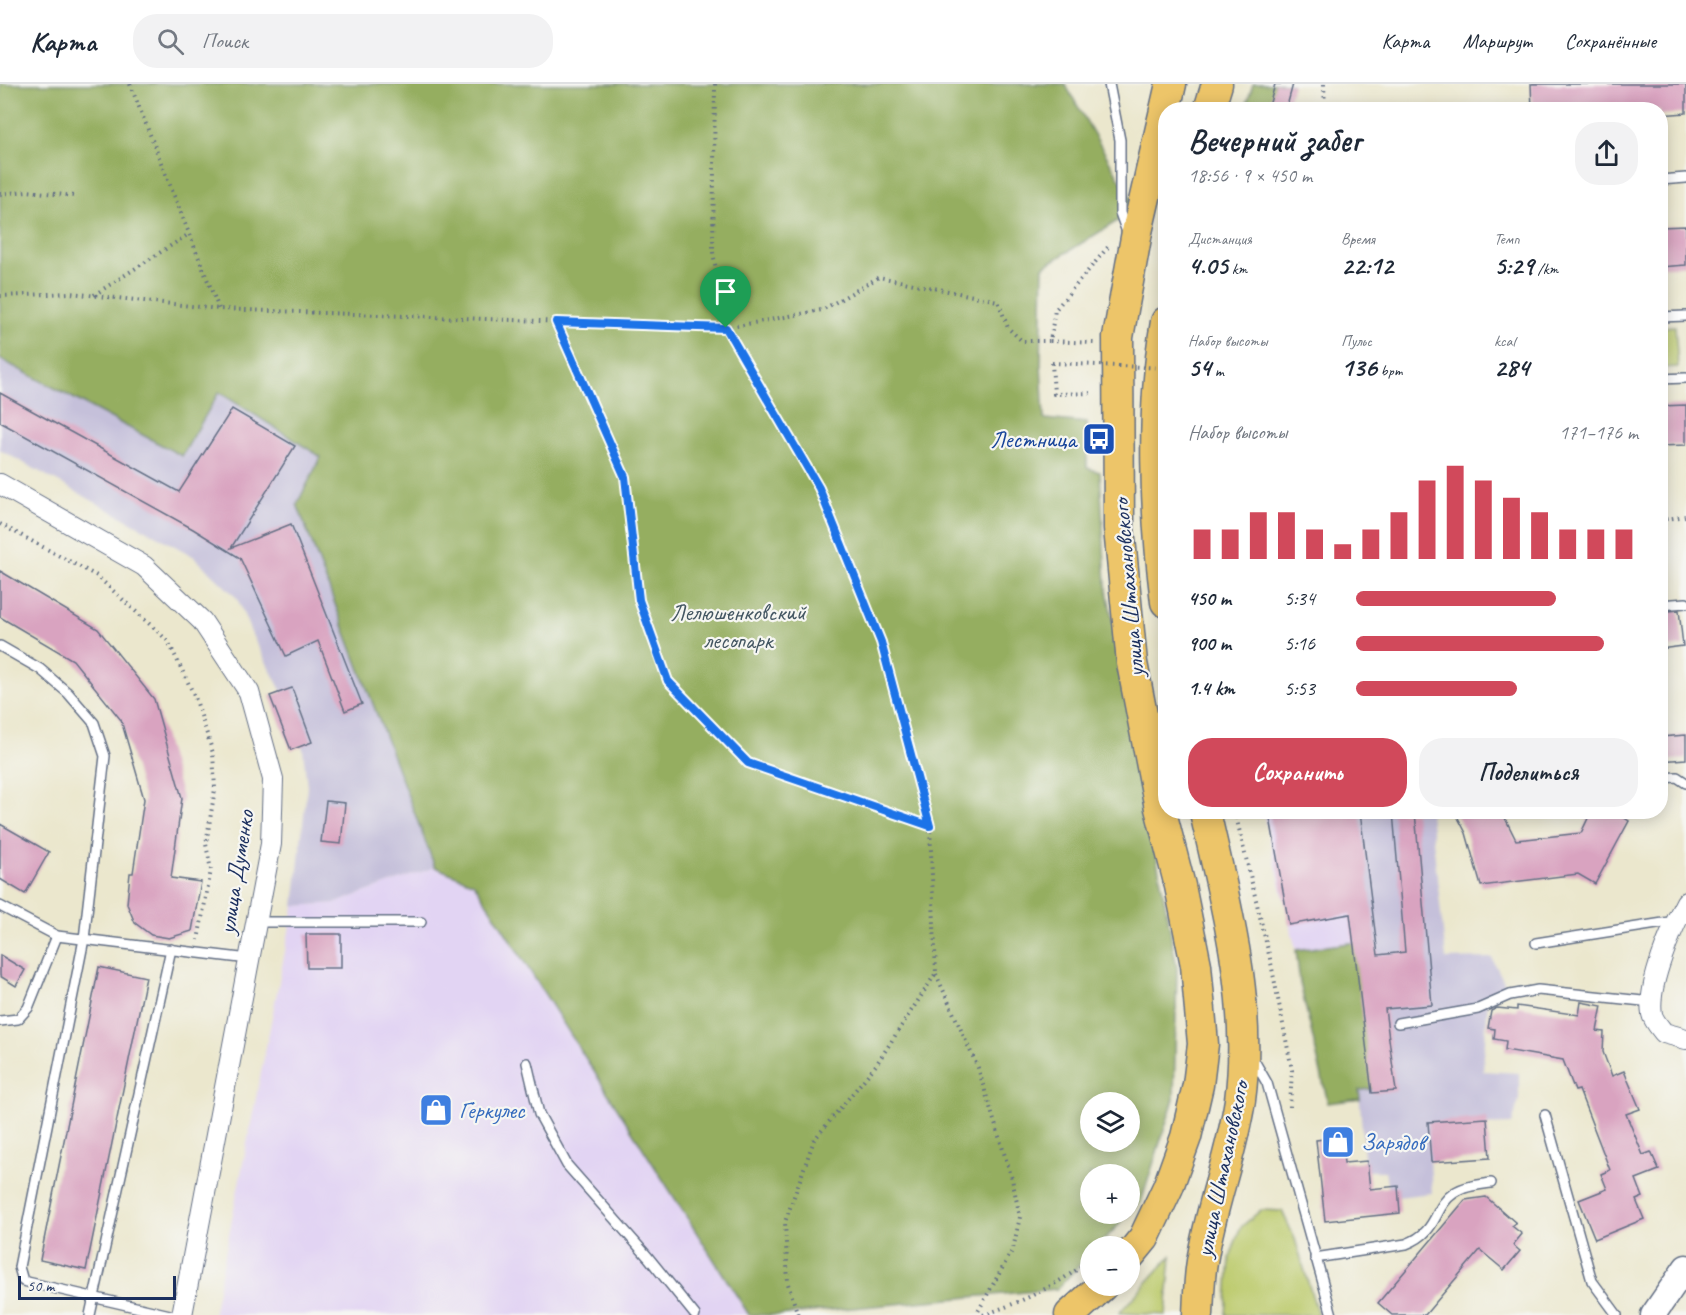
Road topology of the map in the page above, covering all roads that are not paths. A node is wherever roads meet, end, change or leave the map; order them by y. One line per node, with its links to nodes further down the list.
1 (1109, 84): 9 (lane)
2 (1171, 84): 4 (main road, улица Штахановского)
3 (1217, 84): 5 (main road)
4 (1166, 102)
5 (1211, 102)
6 (1158, 129): 9 (main road, улица Штахановского)
7 (1686, 178): 8 (lane)
8 (1668, 179)
9 (1124, 245): 22 (main road, улица Штахановского)
10 (1686, 316): 11 (lane)
11 (1668, 317)
12 (1686, 378): 13 (lane)
13 (1668, 379)
14 (1158, 446): 16 (main road, улица Штахановского)
15 (0, 484): 28 (street, улица Думенко)
16 (1158, 540)
17 (1686, 603): 18 (lane)
18 (1668, 604)
19 (0, 646): 31 (lane)
20 (1668, 778): 21 (lane)
21 (1686, 783)
22 (1158, 798)
23 (1163, 819): 43 (main road, улица Штахановского)
24 (1206, 819): 39 (main road, улица Штахановского)
25 (1686, 902): 27 (street)
26 (0, 906): 30 (lane)
27 (1676, 921): 32 (lane); 35 (street)
28 (256, 922): 29 (lane); 34 (street, улица Думенко)
29 (421, 922)
30 (57, 936): 31 (lane); 36 (lane)
31 (84, 939): 33 (lane); 47 (lane)
32 (1536, 943)
33 (171, 949): 34 (lane); 47 (lane)
34 (249, 959): 51 (street, улица Думенко)
35 (1653, 1002): 37 (lane); 38 (street)
36 (0, 1021)
37 (1398, 1023)
38 (1686, 1039)
39 (1245, 1045): 44 (lane); 54 (main road, улица Штахановского)
40 (527, 1063): 52 (lane)
41 (1545, 1115): 56 (lane)
42 (1491, 1183): 44 (lane)
43 (1140, 1243)
44 (1315, 1258): 55 (lane)
45 (1686, 1267): 48 (street)
46 (1091, 1296): 53 (main road)
47 (96, 1298): 49 (lane); 50 (lane)
48 (1669, 1302)
49 (90, 1315)
50 (170, 1315)
51 (182, 1315)
52 (694, 1315)
53 (1070, 1315)
54 (1198, 1315)
55 (1332, 1315)
56 (1617, 1315)

